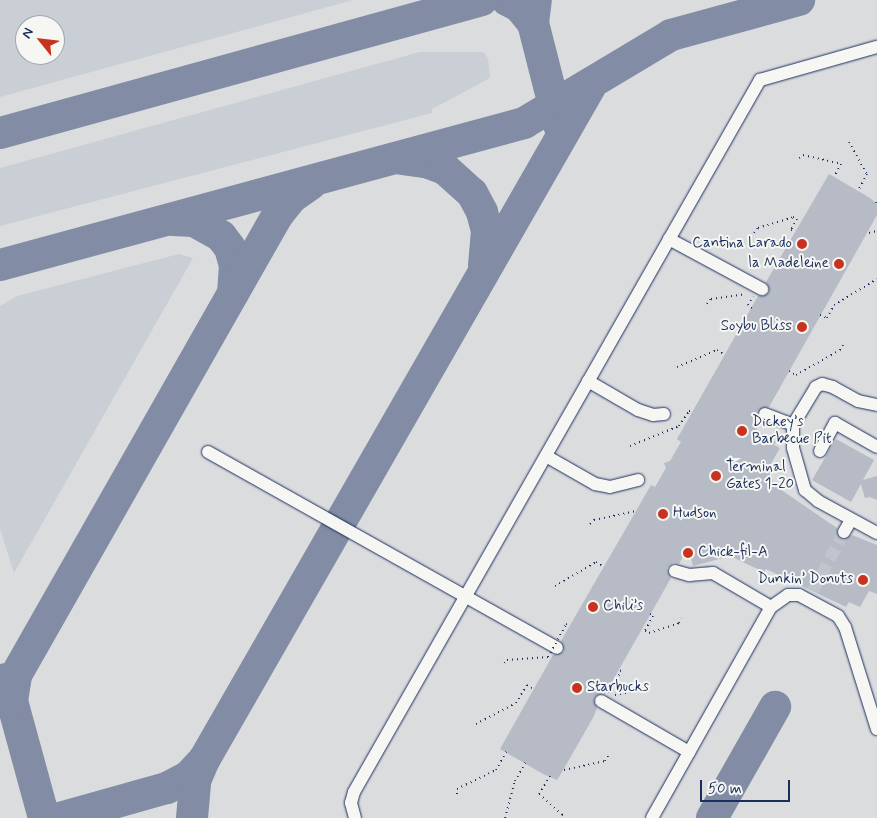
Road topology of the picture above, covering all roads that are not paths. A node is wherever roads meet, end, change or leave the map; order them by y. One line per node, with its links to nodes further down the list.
1 (877, 47): 2 (lane)
2 (669, 239): 3 (lane); 4 (lane)
3 (762, 289)
4 (588, 381): 6 (lane); 12 (lane)
5 (877, 405): 8 (lane)
6 (664, 414)
7 (765, 414): 8 (lane)
8 (793, 425): 14 (lane)
9 (877, 447): 10 (lane)
10 (820, 451)
11 (208, 452): 18 (lane)
12 (546, 456): 13 (lane); 18 (lane)
13 (638, 480)
14 (851, 520): 15 (lane); 16 (lane)
15 (844, 532)
16 (877, 534)
17 (675, 570): 19 (lane)
18 (465, 597): 20 (lane); 24 (lane)
19 (771, 607): 22 (lane); 23 (lane)
20 (557, 648)
21 (601, 701): 23 (lane)
22 (877, 729)
23 (689, 752): 25 (lane)
24 (355, 818)
25 (652, 818)

